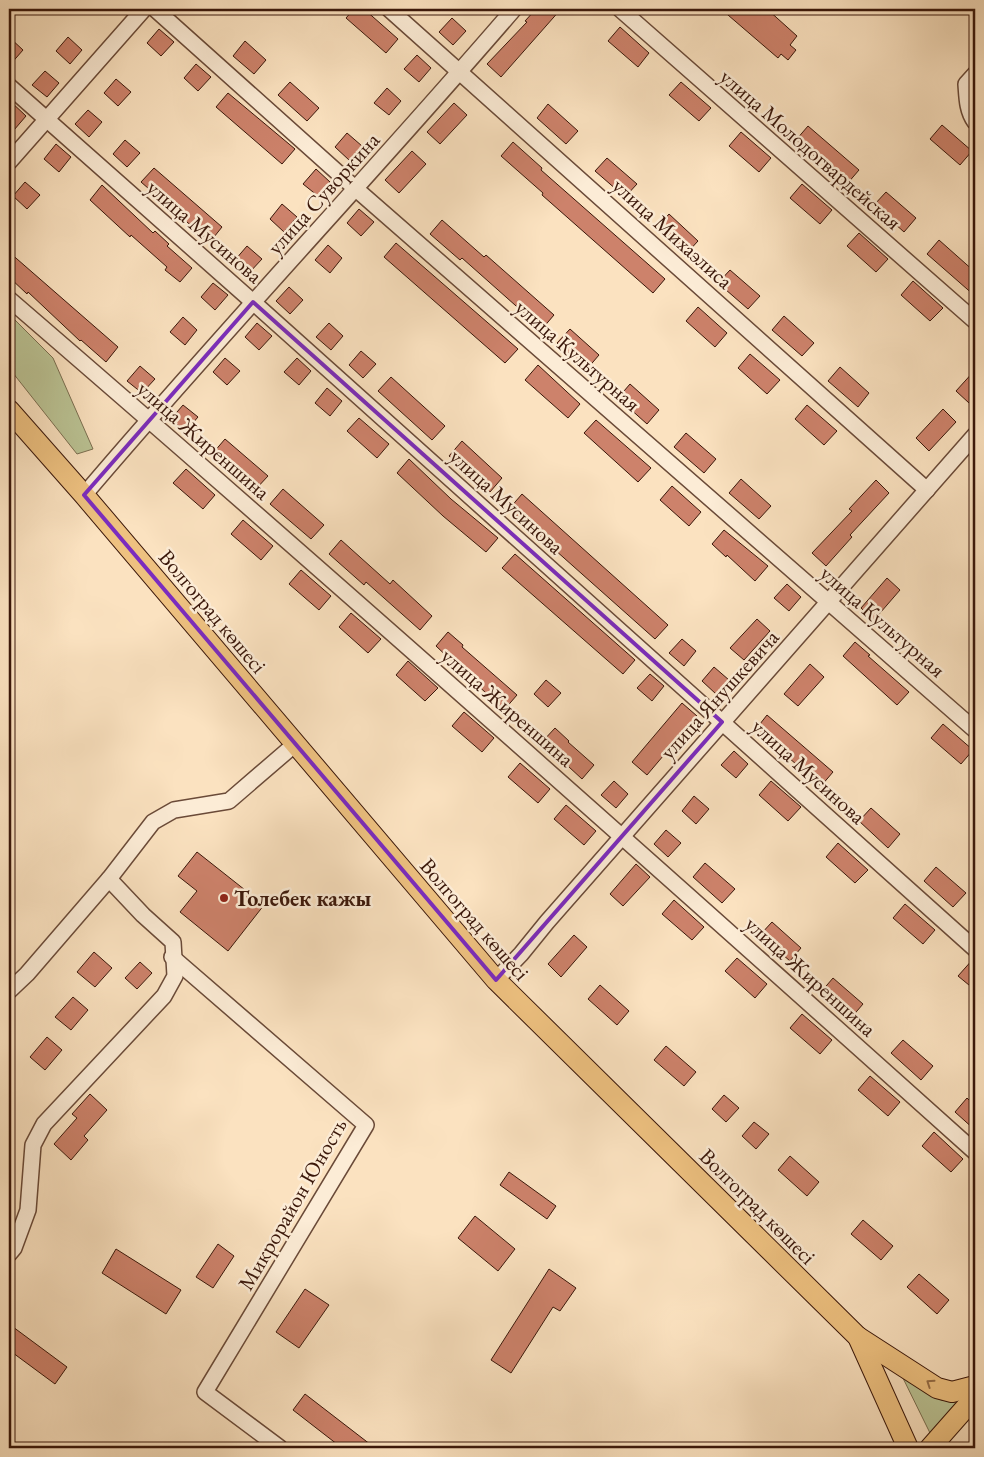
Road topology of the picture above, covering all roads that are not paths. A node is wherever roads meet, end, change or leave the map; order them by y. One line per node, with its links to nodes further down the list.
1 (144, 9): 9 (street)
2 (155, 9): 12 (street, улица Культурная)
3 (389, 9): 6 (street, улица Михаэлиса)
4 (514, 9): 6 (street, улица Суворкина)
5 (620, 9): 15 (street, улица Молодогвардейская)
6 (460, 71): 12 (street, улица Суворкина); 19 (street, улица Михаэлиса)
7 (975, 74): 10 (street)
8 (9, 86): 9 (street, улица Мусинова)
9 (45, 119): 11 (street); 14 (street, улица Мусинова)
10 (975, 122)
11 (9, 162)
12 (356, 189): 14 (street, улица Суворкина); 21 (street, улица Культурная)
13 (9, 298): 17 (street, улица Жиреншина)
14 (253, 302): 17 (street, улица Суворкина); 22 (street, улица Мусинова)
15 (975, 321)
16 (9, 410): 20 (main road, Волгоград көшесі)
17 (148, 419): 20 (street, улица Суворкина); 25 (street, улица Жиреншина)
18 (975, 435): 19 (street, улица Янушкевича)
19 (927, 490): 21 (street, улица Янушкевича)
20 (84, 495): 24 (main road, Волгоград көшесі)
21 (830, 602): 22 (street, улица Янушкевича); 23 (street, улица Культурная)
22 (722, 722): 25 (street, улица Янушкевича); 27 (street, улица Мусинова)
23 (975, 730)
24 (294, 745): 26 (street); 29 (main road, Волгоград көшесі)
25 (623, 836): 29 (street, улица Янушкевича); 31 (street, улица Жиреншина)
26 (110, 879): 28 (street); 30 (street)
27 (975, 949)
28 (172, 957): 32 (street); 36 (street, Микрорайон Юность)
29 (496, 980): 33 (main road, Волгоград көшесі)
30 (9, 991)
31 (975, 1152)
32 (9, 1254)
33 (858, 1338): 34 (main road, one-way to 33); 37 (main road, Волгоград көшесі)
34 (975, 1386)
35 (975, 1397): 38 (main road)
36 (280, 1448)
37 (908, 1448)
38 (930, 1448)

